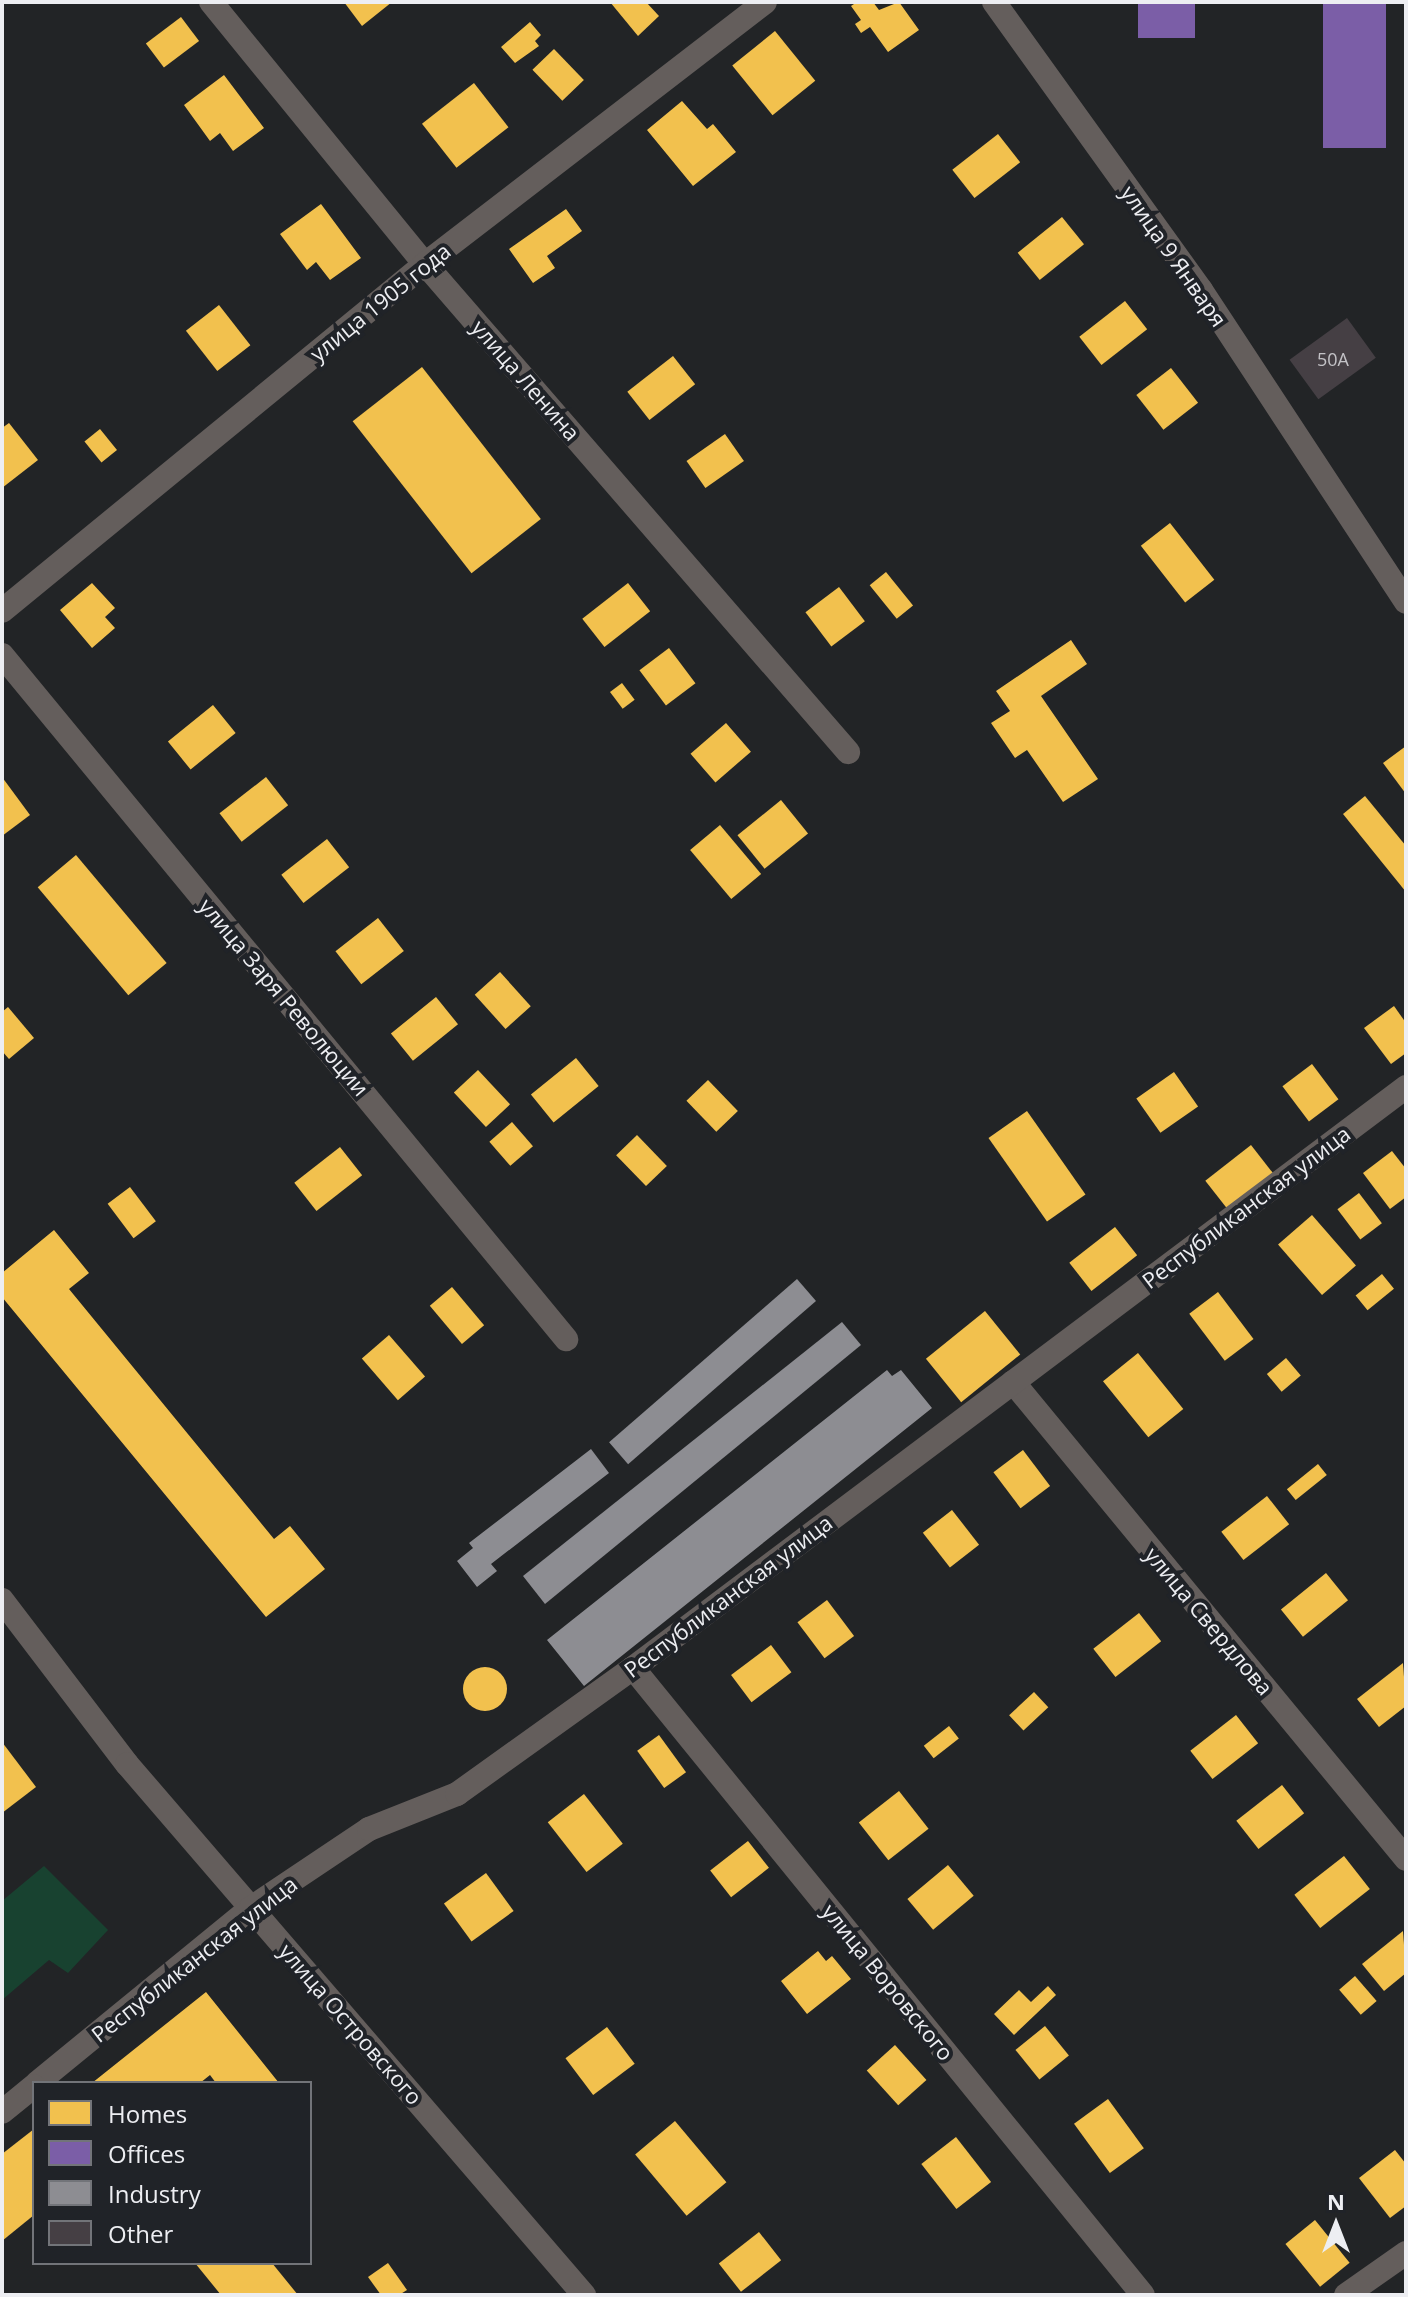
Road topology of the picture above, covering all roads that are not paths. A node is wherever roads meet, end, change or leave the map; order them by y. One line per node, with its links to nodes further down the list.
1 (211, 2): 4 (street, улица Ленина)
2 (765, 2): 4 (street, улица 1905 года)
3 (994, 2): 5 (street, улица 9 Января)
4 (425, 264): 6 (street, улица 1905 года); 8 (street, улица Ленина)
5 (1406, 602)
6 (2, 611)
7 (2, 655): 10 (street, улица Заря Революции)
8 (848, 752)
9 (1402, 1099): 11 (street, Республиканская улица)
10 (566, 1339)
11 (1013, 1382): 13 (street, Республиканская улица); 14 (street, улица Свердлова)
12 (2, 1600): 15 (street, улица Островского)
13 (633, 1668): 15 (street, Республиканская улица); 21 (street, улица Воровского)
14 (1406, 1859)
15 (251, 1908): 16 (street, Республиканская улица); 20 (street, улица Островского)
16 (40, 2081)
17 (32, 2087): 18 (street, Республиканская улица)
18 (2, 2112)
19 (1406, 2253): 22 (street)
20 (584, 2295)
21 (1143, 2295)
22 (1346, 2295)

